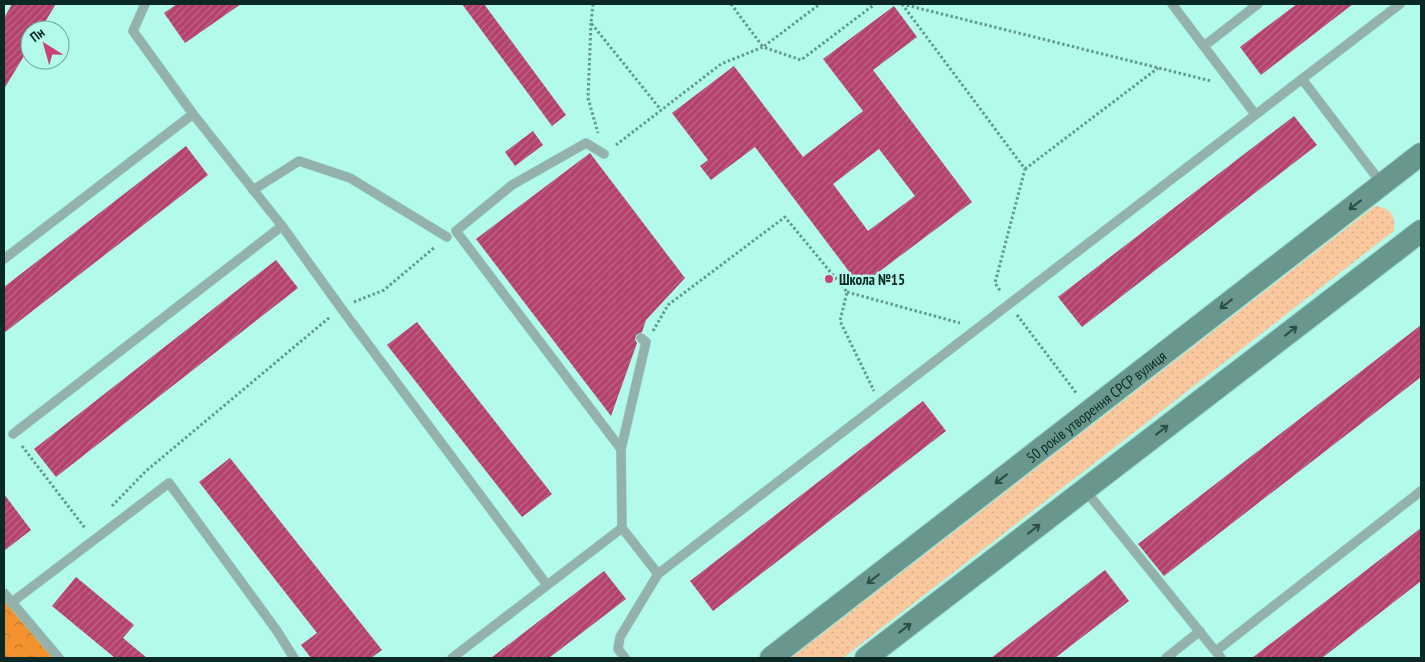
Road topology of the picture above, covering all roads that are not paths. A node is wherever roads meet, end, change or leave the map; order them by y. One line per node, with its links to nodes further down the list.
1 (145, 4): 7 (lane)
2 (1172, 4): 5 (lane)
3 (1258, 4): 5 (lane)
4 (1400, 4): 6 (lane)
5 (1204, 46): 8 (lane)
6 (1302, 78): 8 (lane); 11 (lane)
7 (193, 114): 12 (lane); 16 (lane)
8 (1255, 114): 23 (lane)
9 (604, 154): 19 (lane)
10 (1421, 154): 11 (main road, 50 років утворення СРСР вулиця)
11 (1383, 184): 33 (main road, 50 років утворення СРСР вулиця, one-way to 33)
12 (253, 190): 13 (lane); 15 (lane)
13 (282, 226): 18 (lane); 24 (lane)
14 (1421, 231): 20 (main road, one-way to 14)
15 (447, 237)
16 (4, 259)
17 (644, 340): 19 (lane)
18 (13, 434)
19 (620, 449): 22 (lane)
20 (1084, 490): 27 (lane); 34 (main road, one-way to 20)
21 (1421, 491): 28 (lane)
22 (622, 528): 23 (lane); 24 (lane)
23 (658, 574): 32 (lane)
24 (547, 585): 31 (lane)
25 (4, 593): 26 (lane)
26 (11, 603): 29 (lane); 30 (lane)
27 (1200, 631): 28 (lane); 35 (lane)
28 (1219, 655)
29 (59, 658)
30 (294, 658)
31 (452, 658)
32 (625, 658)
33 (771, 658)
34 (866, 658)
35 (1166, 658)

